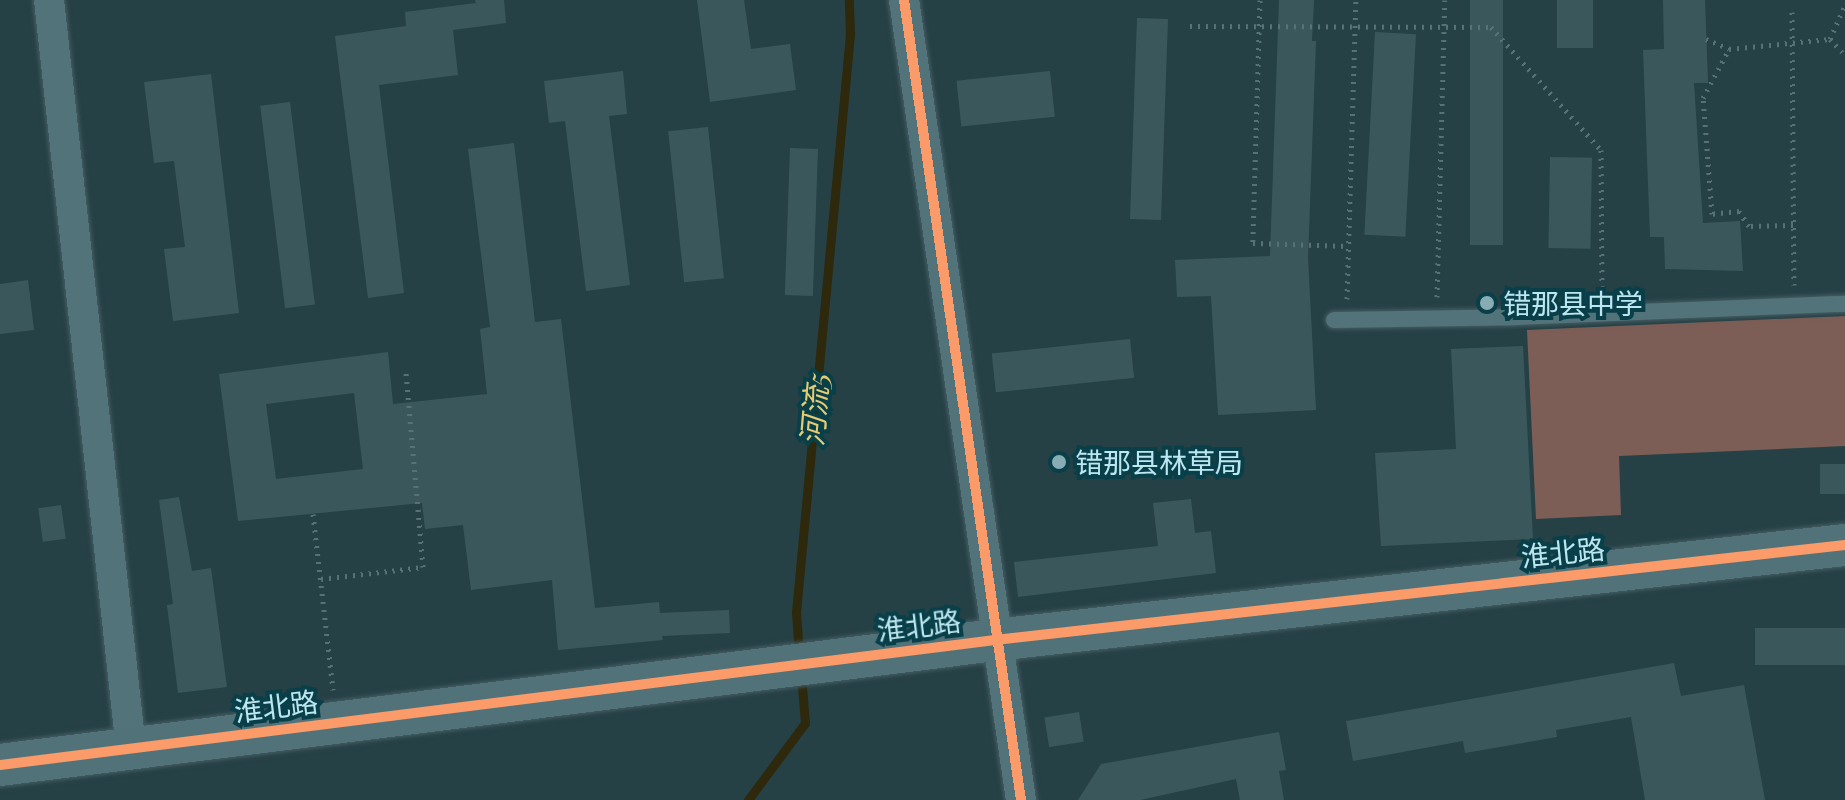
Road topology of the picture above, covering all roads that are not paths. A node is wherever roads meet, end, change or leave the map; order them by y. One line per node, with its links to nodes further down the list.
1 (49, 0): 7 (street)
2 (904, 0): 6 (street)
3 (1845, 304): 4 (lane)
4 (1340, 320)
5 (1845, 545): 6 (street, 淮北路)
6 (995, 640): 7 (street, 淮北路); 9 (street)
7 (131, 749): 8 (street, 淮北路)
8 (0, 765)
9 (1021, 800)

